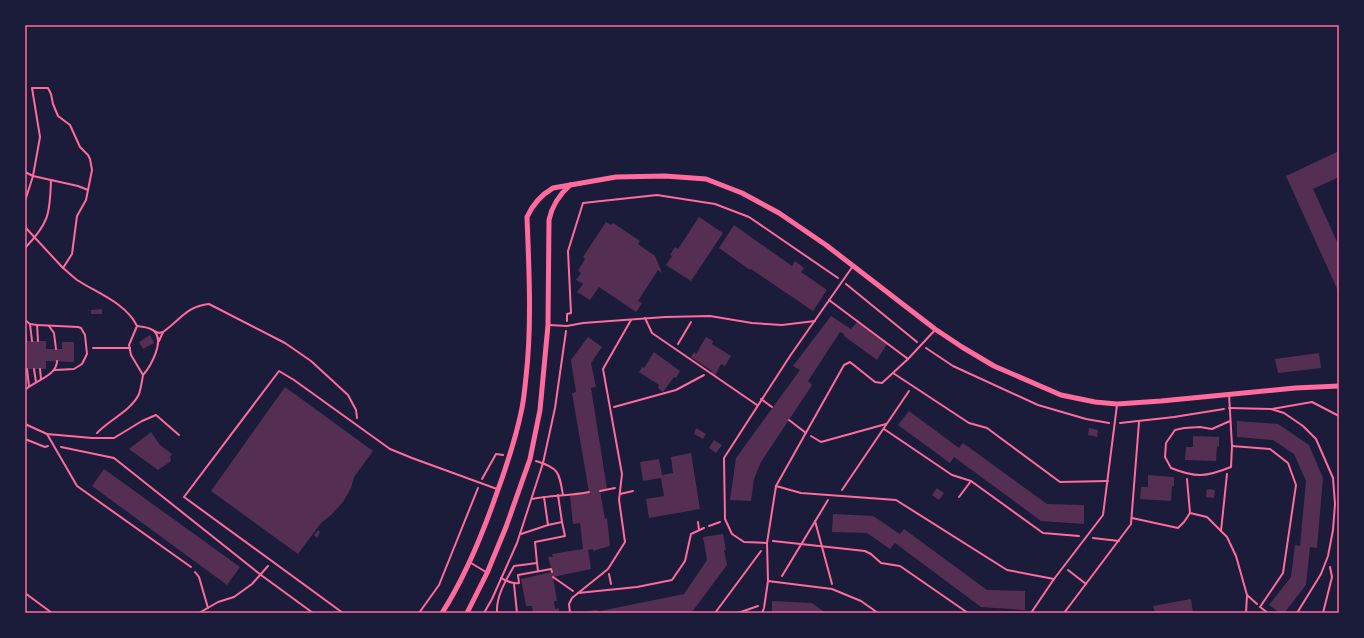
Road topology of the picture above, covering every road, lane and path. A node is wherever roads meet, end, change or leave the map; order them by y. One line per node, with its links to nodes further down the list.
1 (25, 172): 2 (path)
2 (33, 176): 3 (path); 5 (path); 6 (path)
3 (51, 180): 5 (path); 8 (path)
4 (570, 184): 10 (street); 22 (street); 76 (street)
5 (88, 190): 11 (path)
6 (25, 201)
7 (25, 227): 8 (path)
8 (35, 237): 9 (path); 11 (path)
9 (25, 248)
10 (853, 266): 12 (lane); 26 (street)
11 (63, 268): 24 (path)
12 (842, 281): 13 (path); 14 (lane); 25 (path)
13 (851, 288)
14 (829, 300): 19 (lane); 38 (lane)
15 (695, 316): 16 (lane); 19 (lane); 37 (path)
16 (646, 318): 18 (lane); 37 (lane)
17 (25, 320): 20 (lane)
18 (631, 320): 25 (lane); 58 (lane)
19 (815, 321): 54 (lane)
20 (30, 324): 21 (lane); 31 (lane)
21 (37, 325): 23 (lane); 32 (lane)
22 (548, 325): 25 (lane); 77 (street)
23 (49, 326): 34 (lane); 36 (lane)
24 (137, 326): 27 (path); 35 (path)
25 (567, 326): 78 (path)
26 (936, 329): 38 (lane); 55 (street)
27 (154, 331): 29 (path); 33 (path)
28 (25, 332): 30 (lane)
29 (163, 332): 33 (path); 67 (path)
30 (26, 341)
31 (32, 341)
32 (38, 341)
33 (158, 342): 46 (path)
34 (86, 348): 35 (path); 43 (lane)
35 (130, 348): 46 (path)
36 (56, 349)
37 (676, 349): 44 (lane)
38 (908, 359): 45 (lane)
39 (57, 361): 43 (lane)
40 (27, 369): 49 (lane)
41 (34, 369): 48 (lane)
42 (40, 369): 47 (lane)
43 (54, 370): 47 (lane)
44 (708, 372): 56 (lane); 58 (path)
45 (893, 373): 51 (lane); 69 (lane)
46 (143, 375): 72 (path)
47 (41, 379): 48 (lane)
48 (36, 382): 49 (lane)
49 (29, 386): 52 (lane)
50 (1339, 386): 53 (street)
51 (912, 387): 66 (path); 82 (lane)
52 (25, 390)
53 (1228, 394): 55 (street); 59 (lane)
54 (761, 399): 56 (lane); 57 (lane)
55 (1117, 404): 82 (lane)
56 (757, 405): 100 (lane)
57 (772, 407)
58 (611, 408): 85 (lane)
59 (1229, 408): 60 (lane); 63 (lane)
60 (1271, 409): 61 (lane); 114 (lane)
61 (1339, 416)
62 (789, 420): 69 (lane)
63 (1230, 421): 75 (lane); 80 (lane)
64 (1139, 422): 99 (path)
65 (25, 424): 70 (lane)
66 (887, 424): 68 (path); 69 (path)
67 (359, 427): 83 (lane); 115 (lane)
68 (884, 429): 81 (path); 94 (path)
69 (806, 433): 84 (lane)
70 (47, 434): 72 (lane); 74 (lane)
71 (178, 435): 72 (lane)
72 (92, 438)
73 (25, 439): 74 (path)
74 (53, 446): 119 (lane); 124 (path)
75 (1232, 446): 79 (lane); 139 (lane)
76 (510, 456): 83 (path); 86 (street)
77 (530, 459): 78 (path); 123 (street)
78 (543, 463): 92 (path); 97 (path)
79 (1227, 469): 80 (lane); 107 (path)
80 (1186, 474): 98 (path)
81 (971, 481): 96 (path); 109 (path)
82 (1108, 481): 109 (lane)
83 (480, 482): 86 (lane); 145 (path)
84 (776, 486): 93 (lane); 110 (lane)
85 (621, 487): 87 (path); 90 (lane)
86 (498, 489): 117 (street)
87 (600, 491)
88 (633, 491): 90 (lane)
89 (589, 492): 92 (path)
90 (620, 494): 120 (lane)
91 (558, 495): 92 (path); 95 (path); 102 (path)
92 (563, 495)
93 (831, 495): 94 (lane); 101 (path)
94 (838, 496): 128 (lane)
95 (544, 497): 97 (path); 104 (path)
96 (959, 498)
97 (532, 499): 108 (path)
98 (1190, 513): 99 (path); 107 (path)
99 (1132, 518): 111 (path)
100 (726, 520): 105 (path); 110 (lane)
101 (815, 521): 112 (path); 113 (path)
102 (562, 522): 104 (path); 116 (path)
103 (698, 522): 106 (lane)
104 (548, 525): 108 (path)
105 (704, 528): 106 (lane)
106 (700, 530): 133 (lane)
107 (1221, 531): 137 (path)
108 (520, 534): 127 (path)
109 (1086, 537): 111 (path); 118 (lane)
110 (767, 541): 112 (path); 130 (lane); 152 (path)
111 (1119, 541): 132 (path)
112 (801, 544): 113 (path); 125 (path)
113 (821, 546): 134 (path); 156 (path)
114 (1328, 556): 161 (lane); 162 (path)
115 (273, 561): 124 (path); 144 (lane)
116 (537, 562): 121 (path); 129 (path)
117 (470, 563): 123 (lane); 146 (street)
118 (1064, 567): 128 (lane); 132 (path)
119 (191, 568): 140 (path)
120 (608, 569): 133 (path); 135 (lane)
121 (538, 571): 122 (path); 131 (path)
122 (552, 572)
123 (487, 573): 147 (street)
124 (260, 575): 140 (path); 143 (path)
125 (782, 576)
126 (553, 577): 135 (path)
127 (501, 578): 129 (path); 148 (path)
128 (1054, 579): 157 (lane)
129 (506, 580): 131 (path); 149 (path)
130 (768, 581): 134 (lane); 138 (lane)
131 (514, 584): 150 (path)
132 (1086, 584): 158 (path)
133 (613, 590): 135 (lane)
134 (834, 590): 155 (lane)
135 (577, 593): 151 (lane)
136 (25, 594): 141 (path)
137 (1247, 595): 139 (path); 159 (path)
138 (765, 604): 153 (path); 154 (lane)
139 (1260, 607): 160 (lane)
140 (208, 608): 142 (path)
141 (52, 613)
142 (199, 613)
143 (313, 613)
144 (343, 613)
145 (419, 613)
146 (442, 613)
147 (467, 613)
148 (484, 613)
149 (497, 613)
150 (517, 613)
151 (570, 613)
152 (715, 613)
153 (738, 613)
154 (762, 613)
155 (878, 613)
156 (968, 613)
157 (1031, 613)
158 (1064, 613)
159 (1246, 613)
160 (1268, 613)
161 (1298, 613)
162 (1323, 613)

